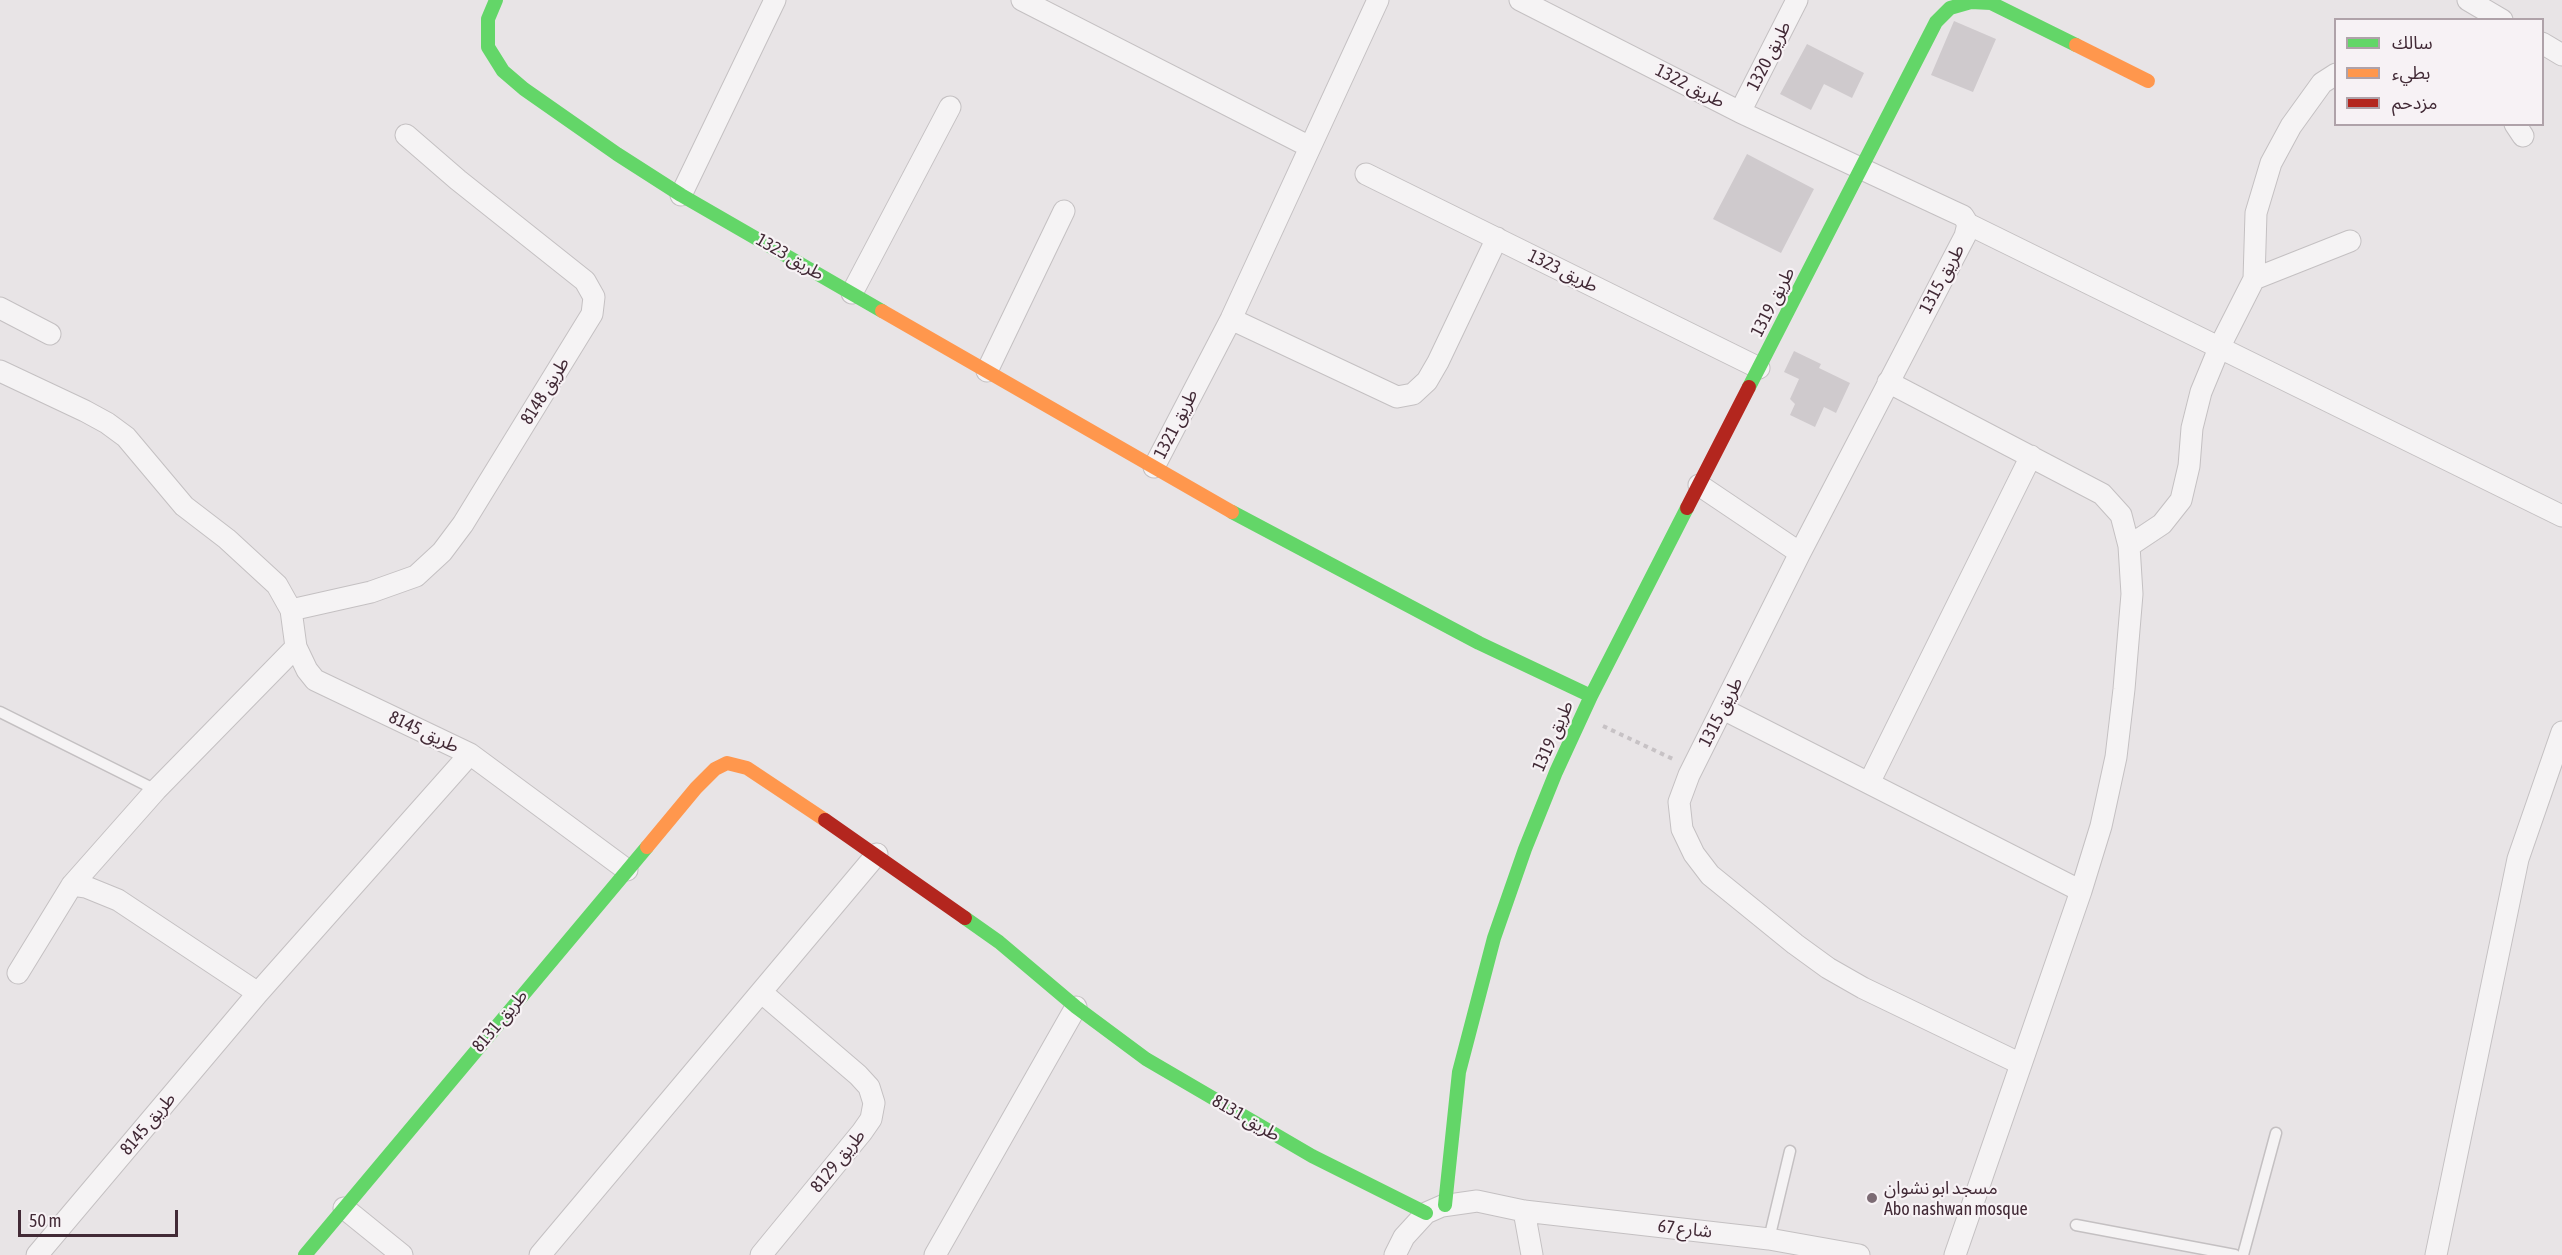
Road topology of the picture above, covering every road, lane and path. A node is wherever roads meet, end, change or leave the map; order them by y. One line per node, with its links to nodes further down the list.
1 (496, 0): 20 (street, طريق 1323)
2 (775, 0): 20 (street)
3 (1022, 0): 17 (street)
4 (1378, 0): 17 (street, طريق 1321)
5 (1520, 0): 15 (street, طريق 1322)
6 (1797, 0): 15 (street, طريق 1320)
7 (2468, 0): 9 (street)
8 (1952, 4): 13 (street, طريق 1319); 18 (street, طريق 1319)
9 (2499, 18)
10 (2544, 44): 11 (street)
11 (2562, 55)
12 (2334, 75): 25 (street)
13 (2148, 81)
14 (950, 107): 26 (street)
15 (1740, 112): 18 (street, طريق 1322)
16 (406, 135): 41 (street, طريق 8148)
17 (1310, 147): 28 (street, طريق 1321)
18 (1863, 167): 22 (street, طريق 1322); 31 (street, طريق 1319)
19 (1366, 174): 23 (street, طريق 1323)
20 (681, 195): 26 (street, طريق 1323)
21 (1064, 212): 33 (street)
22 (1968, 225): 30 (street, طريق 1322); 34 (street, طريق 1315)
23 (1497, 238): 28 (street); 31 (street, طريق 1323)
24 (2350, 241): 25 (street)
25 (2254, 279): 30 (street)
26 (852, 293): 33 (street, طريق 1323)
27 (0, 308): 29 (street)
28 (1231, 319): 36 (street, طريق 1321)
29 (50, 334)
30 (2220, 346): 38 (street, طريق 1322); 39 (street)
31 (1760, 368): 37 (street, طريق 1319)
32 (0, 371): 41 (street)
33 (987, 371): 36 (street, طريق 1323)
34 (1888, 382): 35 (street); 40 (street, طريق 1315)
35 (2031, 456): 39 (street); 50 (street)
36 (1154, 467): 43 (street, طريق 1321)
37 (1699, 485): 40 (street); 43 (street, طريق 1319)
38 (2562, 516)
39 (2129, 546): 55 (street)
40 (1800, 553): 44 (street, طريق 1315)
41 (291, 610): 42 (street)
42 (296, 647): 48 (street, طريق 8145); 51 (street)
43 (1591, 696): 46 (street, طريق 1319)
44 (1723, 709): 49 (street, طريق 1315); 50 (street)
45 (0, 712): 51 (lane)
46 (1581, 716): 49 (path); 64 (street, طريق 1319)
47 (2562, 732): 81 (street)
48 (470, 754): 53 (street, طريق 8145); 58 (street, طريق 8145)
49 (1692, 768): 60 (street, طريق 1315)
50 (1869, 783): 55 (street)
51 (156, 790): 54 (street)
52 (877, 854): 53 (street, طريق 8131); 57 (street); 59 (street, طريق 8131)
53 (627, 870): 63 (street, طريق 8131)
54 (72, 885): 56 (street); 58 (street)
55 (2081, 891): 60 (street)
56 (18, 974)
57 (761, 992): 71 (street); 72 (street, طريق 8129)
58 (258, 993): 68 (street, طريق 8145)
59 (1076, 1007): 64 (street, طريق 8131); 73 (street)
60 (2021, 1064): 78 (street)
61 (2276, 1133): 80 (lane)
62 (1790, 1151): 67 (lane)
63 (344, 1208): 69 (street, طريق 8131); 70 (street)
64 (1436, 1209): 65 (street, شارع 67); 74 (street)
65 (1517, 1209): 67 (street, شارع 67); 75 (street, شارع 67); 76 (street)
66 (2076, 1225): 79 (lane)
67 (1769, 1239): 77 (street, شارع 67)
68 (37, 1255)
69 (305, 1255)
70 (402, 1255)
71 (540, 1255)
72 (761, 1255)
73 (935, 1255)
74 (1395, 1255)
75 (1401, 1255)
76 (1532, 1255)
77 (1859, 1255)
78 (1955, 1255)
79 (2235, 1255)
80 (2243, 1255)
81 (2436, 1255)

